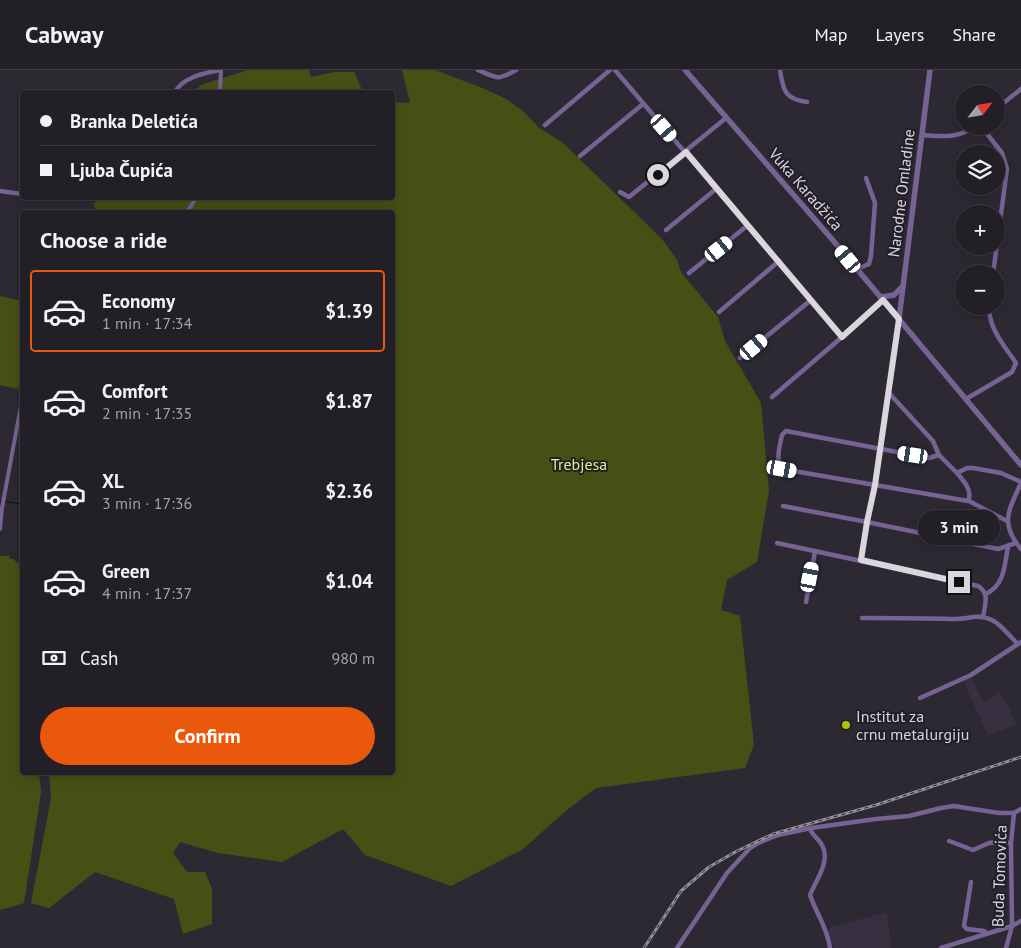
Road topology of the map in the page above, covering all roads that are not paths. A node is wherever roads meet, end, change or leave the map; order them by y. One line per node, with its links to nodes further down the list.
1 (221, 70): 10 (street); 11 (street)
2 (478, 70): 3 (street)
3 (516, 70)
4 (610, 70): 16 (street)
5 (615, 70): 14 (street)
6 (685, 70): 15 (street, Vuka Karadžića)
7 (780, 70): 12 (street)
8 (930, 70): 17 (street, Narodne Omladine)
9 (1021, 89): 13 (street)
10 (176, 90)
11 (220, 90)
12 (808, 102)
13 (1005, 102)
14 (643, 104): 20 (street); 21 (street)
15 (726, 118): 20 (street); 31 (street, Vuka Karadžića)
16 (545, 125)
17 (922, 135): 18 (street); 33 (street, Narodne Omladine)
18 (958, 135)
19 (988, 135): 30 (street)
20 (686, 152): 23 (street); 25 (street)
21 (580, 156)
22 (866, 178): 31 (street)
23 (716, 188): 27 (street); 28 (street)
24 (0, 191): 26 (street)
25 (620, 192)
26 (20, 194)
27 (748, 225): 29 (street); 32 (street)
28 (666, 230)
29 (779, 261): 35 (street); 36 (street)
30 (995, 265)
31 (857, 269): 34 (street, Vuka Karadžića)
32 (689, 273)
33 (903, 286): 34 (street); 38 (street, Narodne Omladine)
34 (882, 298): 38 (street, Vuka Karadžića); 39 (street)
35 (811, 300): 39 (street); 40 (street)
36 (719, 312)
37 (989, 315): 43 (street)
38 (899, 319): 41 (street); 43 (street, Vuka Karadžića)
39 (842, 337): 42 (street)
40 (740, 358)
41 (888, 392): 45 (street); 46 (street)
42 (772, 397)
43 (966, 399): 47 (street, Vuka Karadžića)
44 (20, 411): 55 (street)
45 (880, 450): 46 (street); 50 (street); 50 (street)
46 (939, 455): 48 (street)
47 (1021, 465)
48 (957, 473): 49 (street); 51 (street)
49 (1021, 482): 53 (street)
50 (875, 485): 51 (street); 54 (street)
51 (969, 501): 53 (street)
52 (783, 506): 54 (street)
53 (1007, 521): 57 (street)
54 (867, 522): 58 (street); 61 (street)
55 (0, 529)
56 (777, 543): 60 (street)
57 (1016, 543): 58 (street); 59 (street)
58 (1008, 547): 62 (street)
59 (1021, 549)
60 (815, 551): 61 (street); 63 (street)
61 (861, 560): 62 (street)
62 (986, 594): 64 (street)
63 (806, 602)
64 (983, 617): 65 (street); 66 (street)
65 (862, 618)
66 (1019, 643): 67 (street)
67 (920, 698)
68 (1021, 809): 69 (street, Buda Tomovića)
69 (1014, 813): 70 (street); 72 (street, Buda Tomovića)
70 (810, 829): 77 (street); 78 (street)
71 (949, 841): 72 (street)
72 (1011, 843): 75 (street, Buda Tomovića)
73 (972, 882): 76 (street)
74 (1021, 921): 75 (street)
75 (1012, 926): 76 (street); 80 (street, Buda Tomovića)
76 (987, 934): 79 (street)
77 (677, 948)
78 (830, 948)
79 (941, 948)
80 (1006, 948)

